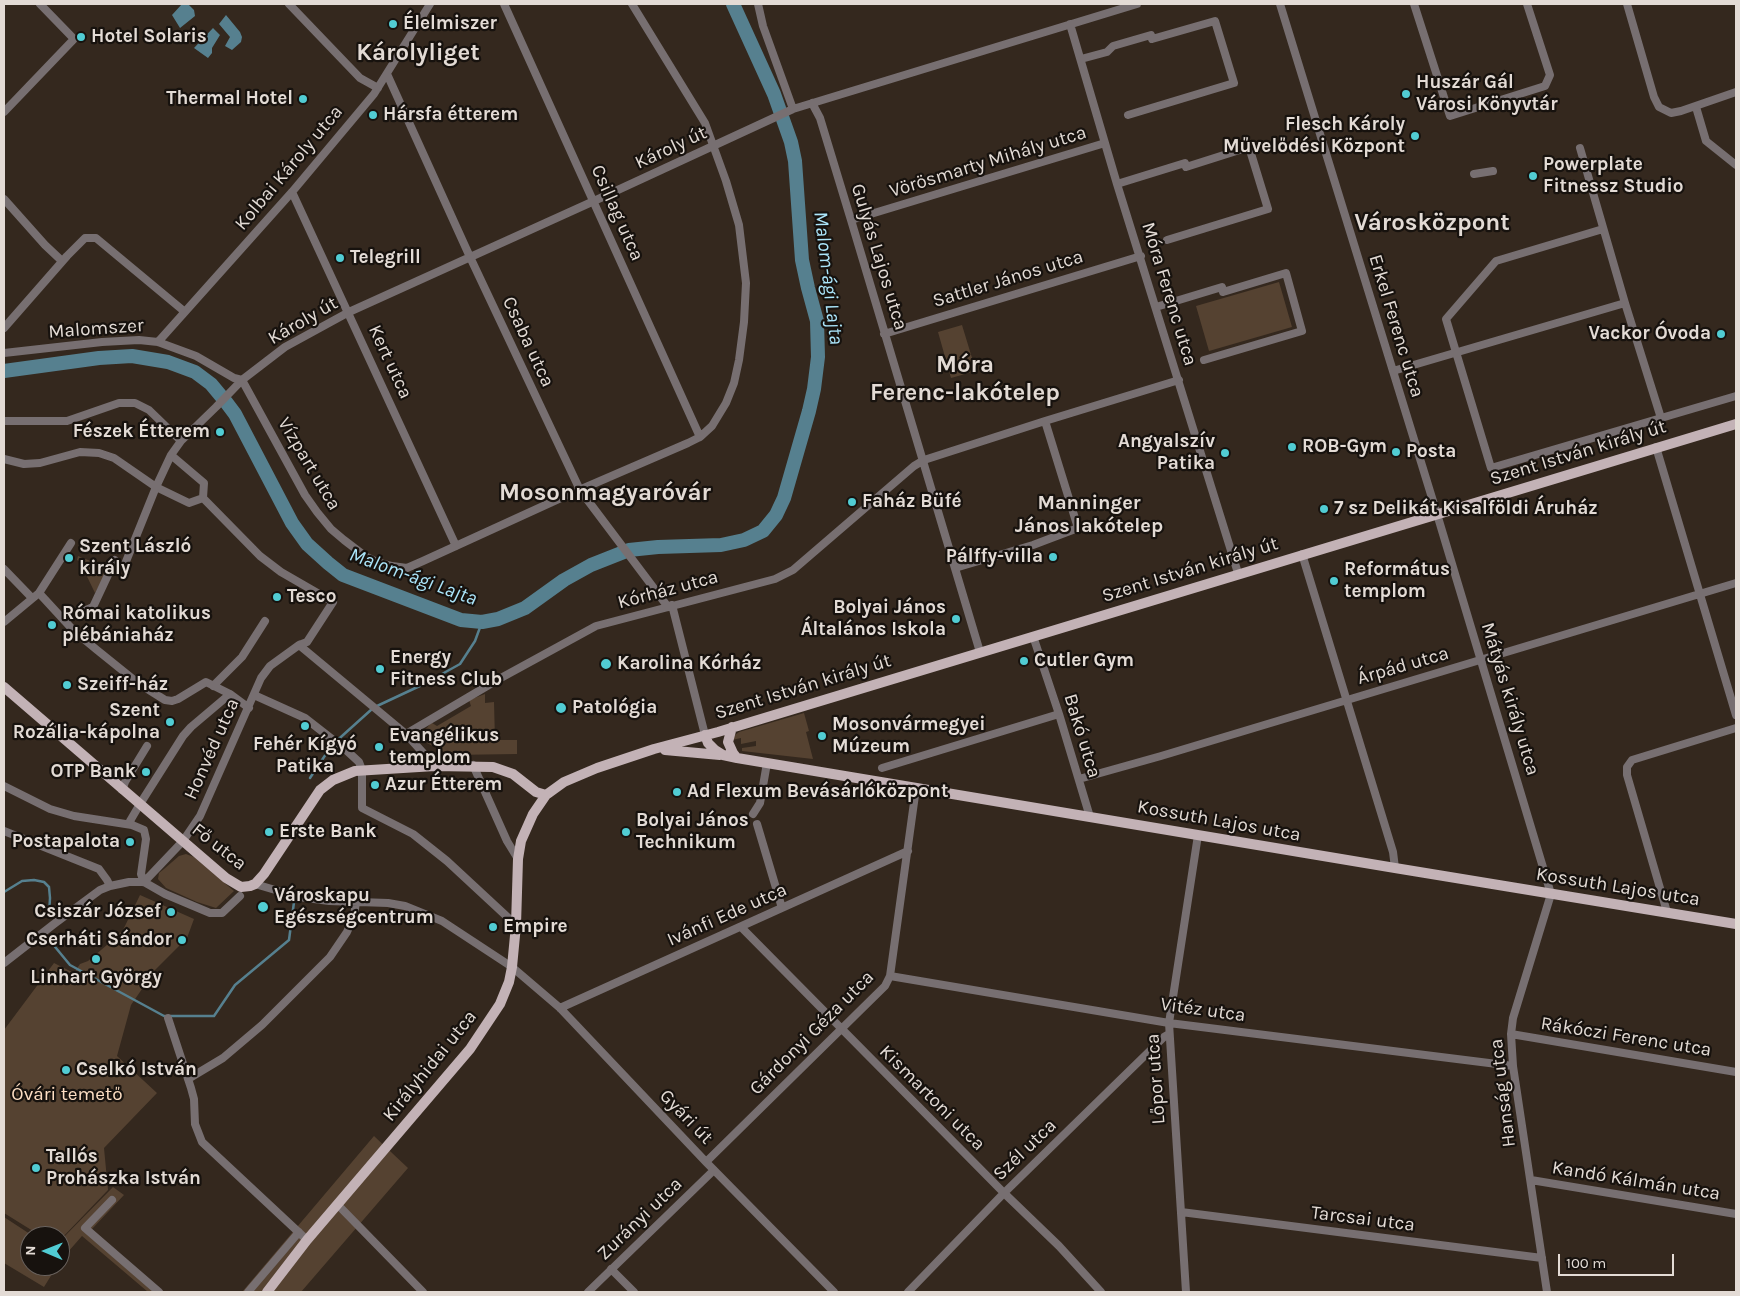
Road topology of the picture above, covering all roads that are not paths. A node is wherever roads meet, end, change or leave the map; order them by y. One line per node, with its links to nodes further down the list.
1 (40, 4): 20 (street)
2 (289, 4): 15 (street)
3 (428, 4): 14 (street, Kolbai Károly utca)
4 (504, 4): 31 (street, Csillag utca)
5 (632, 4): 23 (street, Vízpart utca)
6 (758, 4): 19 (street)
7 (1137, 4): 12 (street, Károly út)
8 (1280, 4): 48 (street, Erkel Ferenc utca)
9 (1414, 4): 10 (street)
10 (1527, 4)
11 (1627, 4): 18 (street)
12 (1070, 24): 13 (street, Móra Ferenc utca); 17 (street, Károly út)
13 (1081, 59): 21 (street); 22 (street, Móra Ferenc utca)
14 (387, 74): 15 (street, Kolbai Károly utca); 36 (street, Csaba utca)
15 (378, 88): 29 (street, Kolbai Károly utca)
16 (1736, 92): 18 (street)
17 (812, 103): 19 (street, Károly út); 32 (street, Gulyás Lajos utca)
18 (1696, 107): 25 (street)
19 (790, 110): 23 (street, Károly út)
20 (4, 112)
21 (1128, 115)
22 (1105, 143): 28 (street, Móra Ferenc utca); 32 (street, Vörösmarty Mihály utca)
23 (714, 146): 31 (street, Károly út); 56 (street, Vízpart utca)
24 (1580, 148): 33 (street)
25 (1736, 165)
26 (1493, 171): 27 (street)
27 (1474, 174)
28 (1117, 184): 34 (street); 35 (street, Móra Ferenc utca)
29 (292, 192): 40 (street, Kolbai Károly utca); 41 (street, Kert utca)
30 (4, 198): 37 (street)
31 (594, 201): 36 (street, Károly út); 56 (street, Csillag utca)
32 (851, 220): 43 (street, Gulyás Lajos utca)
33 (1603, 229): 38 (street); 46 (street)
34 (1167, 240)
35 (1141, 256): 39 (street, Móra Ferenc utca); 43 (street, Sattler János utca)
36 (470, 257): 41 (street, Károly út); 63 (street, Csaba utca)
37 (64, 258): 40 (street); 42 (street)
38 (1625, 303): 46 (street); 52 (street)
39 (1156, 307): 47 (street); 50 (street, Móra Ferenc utca)
40 (185, 312): 44 (street, Kolbai Károly utca)
41 (349, 312): 49 (street, Károly út); 67 (street, Kert utca)
42 (4, 328)
43 (884, 334): 61 (street, Gulyás Lajos utca)
44 (158, 342): 45 (street, Malomszer); 49 (street, Malomszer)
45 (4, 353)
46 (1456, 353): 48 (street); 52 (street, Szent István király út)
47 (1204, 360)
48 (1393, 371): 65 (street, Erkel Ferenc utca)
49 (242, 380): 57 (street, Károly út); 67 (street, Vízpart utca)
50 (1179, 380): 54 (street, Kórház utca); 73 (street, Móra Ferenc utca)
51 (1736, 396): 52 (street, Szent István király út)
52 (1661, 418)
53 (4, 421): 57 (street)
54 (1045, 421): 61 (street, Kórház utca); 71 (street)
55 (1736, 424): 58 (main road, Szent István király út)
56 (700, 437): 63 (street, Vízpart utca)
57 (181, 441): 59 (street, Károly út)
58 (1656, 447): 65 (main road, Szent István király út); 76 (street)
59 (171, 455): 62 (street, Károly út); 64 (street)
60 (4, 459): 62 (street)
61 (924, 460): 71 (street, Gulyás Lajos utca); 78 (street, Kórház utca)
62 (156, 486): 64 (street); 70 (street, Károly út)
63 (580, 490): 67 (street, Vízpart utca); 78 (street, Csaba utca)
64 (203, 498): 83 (street, Honvéd utca)
65 (1437, 514): 68 (main road, Szent István király út); 85 (street, Mátyás király utca)
66 (71, 543): 75 (street)
67 (456, 546)
68 (1302, 554): 73 (main road, Szent István király út); 90 (street)
69 (115, 560): 79 (street)
70 (125, 564)
71 (955, 568): 84 (street, Gulyás Lajos utca)
72 (4, 569): 77 (street)
73 (1238, 574): 82 (main road, Szent István király út)
74 (1736, 583): 76 (street, Árpád utca)
75 (39, 593): 77 (street); 79 (street)
76 (1700, 594): 85 (street, Árpád utca); 93 (street)
77 (32, 598): 81 (street)
78 (670, 606): 96 (street, Kórház utca); 97 (street, Csaba utca)
79 (64, 620): 86 (street)
80 (265, 621): 86 (street)
81 (4, 622)
82 (1033, 636): 84 (main road, Szent István király út); 92 (street, Bakó utca)
83 (299, 645): 89 (street, Honvéd utca); 96 (street)
84 (980, 652): 94 (main road, Szent István király út)
85 (1481, 660): 90 (street, Árpád utca); 126 (street, Mátyás király utca)
86 (213, 686): 88 (street)
87 (4, 688): 110 (main road, Fő utca)
88 (230, 694): 91 (street); 112 (street)
89 (254, 695): 91 (street, Honvéd utca); 106 (street)
90 (1346, 700): 107 (street, Árpád utca); 122 (street)
91 (249, 708): 119 (street, Honvéd utca)
92 (1059, 714): 105 (street); 107 (street, Bakó utca)
93 (1736, 715)
94 (732, 727): 97 (main road, Szent István király út); 101 (main road)
95 (1736, 728): 130 (street)
96 (406, 734): 104 (street)
97 (705, 735): 99 (main road, Szent István király út); 100 (main road, Kossuth Lajos utca)
98 (147, 746): 110 (street)
99 (654, 749): 100 (main road); 111 (main road, Királyhidai utca)
100 (724, 755): 101 (main road, Kossuth Lajos utca)
101 (737, 758): 102 (main road, Kossuth Lajos utca)
102 (768, 763): 109 (main road, Kossuth Lajos utca); 113 (street)
103 (473, 765): 104 (main road, Fő utca); 111 (main road, Fő utca); 121 (street)
104 (435, 766): 106 (main road, Fő utca)
105 (882, 768)
106 (362, 770): 124 (main road, Fő utca); 132 (street)
107 (1079, 778): 114 (street, Bakó utca)
108 (4, 786): 116 (street)
109 (916, 788): 114 (main road, Kossuth Lajos utca); 120 (street, Gárdonyi Géza utca)
110 (122, 790): 112 (main road, Fő utca)
111 (546, 795): 121 (main road, Királyhidai utca)
112 (140, 804): 116 (street); 119 (main road, Fő utca)
113 (754, 814)
114 (1090, 817): 118 (main road, Kossuth Lajos utca)
115 (757, 824): 129 (street)
116 (132, 825): 123 (street)
117 (4, 831): 125 (street)
118 (1198, 835): 122 (main road, Kossuth Lajos utca); 139 (street, Lőpor utca)
119 (183, 841): 123 (street, Honvéd utca); 124 (main road, Fő utca)
120 (908, 851): 129 (street, Ivánfi Ede utca); 136 (street, Gárdonyi Géza utca)
121 (518, 859): 132 (main road, Királyhidai utca)
122 (1395, 868): 126 (main road, Kossuth Lajos utca)
123 (144, 882): 125 (street); 127 (street)
124 (255, 884): 128 (street, Gyári út)
125 (110, 886): 134 (street)
126 (1551, 894): 130 (main road, Kossuth Lajos utca); 142 (street, Hanság utca)
127 (240, 896)
128 (356, 902): 135 (street, Gyári út); 145 (street)
129 (782, 908): 133 (street, Ivánfi Ede utca)
130 (1667, 912): 131 (main road, Kossuth Lajos utca)
131 (1736, 924)
132 (516, 925): 135 (main road, Királyhidai utca)
133 (741, 927): 137 (street, Ivánfi Ede utca); 140 (street, Kismartoni utca)
134 (4, 963)
135 (512, 967): 137 (street, Gyári út); 151 (main road, Királyhidai utca)
136 (890, 976): 139 (street, Vitéz utca); 140 (street, Gárdonyi Géza utca)
137 (560, 1008): 146 (street, Gyári út)
138 (168, 1018): 145 (street)
139 (1169, 1023): 141 (street, Lőpor utca); 143 (street, Vitéz utca)
140 (841, 1030): 146 (street, Gárdonyi Géza utca); 149 (street, Kismartoni utca)
141 (1169, 1034): 149 (street, Szél utca); 152 (street, Lőpor utca)
142 (1511, 1034): 143 (street, Hanság utca); 144 (street, Rákóczi Ferenc utca)
143 (1513, 1066): 148 (street, Hanság utca)
144 (1736, 1072)
145 (188, 1079): 154 (street)
146 (706, 1162): 147 (street, Gyári út)
147 (714, 1170): 157 (street, Zurányi utca); 164 (street, Gyári út)
148 (1531, 1180): 153 (street, Kandó Kálmán utca); 156 (street, Hanság utca)
149 (1004, 1193): 165 (street, Szél utca); 166 (street, Kismartoni utca)
150 (112, 1200): 158 (street)
151 (338, 1205): 155 (main road, Királyhidai utca); 161 (street)
152 (1181, 1212): 156 (street, Tarcsai utca); 167 (street, Lőpor utca)
153 (1736, 1214)
154 (299, 1232): 155 (street); 159 (street)
155 (307, 1240): 160 (main road, Királyhidai utca)
156 (1542, 1258): 168 (street, Hanság utca)
157 (611, 1269): 162 (street, Zurányi utca); 163 (street)
158 (159, 1292)
159 (248, 1292)
160 (267, 1292)
161 (422, 1292)
162 (588, 1292)
163 (634, 1292)
164 (834, 1292)
165 (908, 1292)
166 (1101, 1292)
167 (1186, 1292)
168 (1547, 1292)

